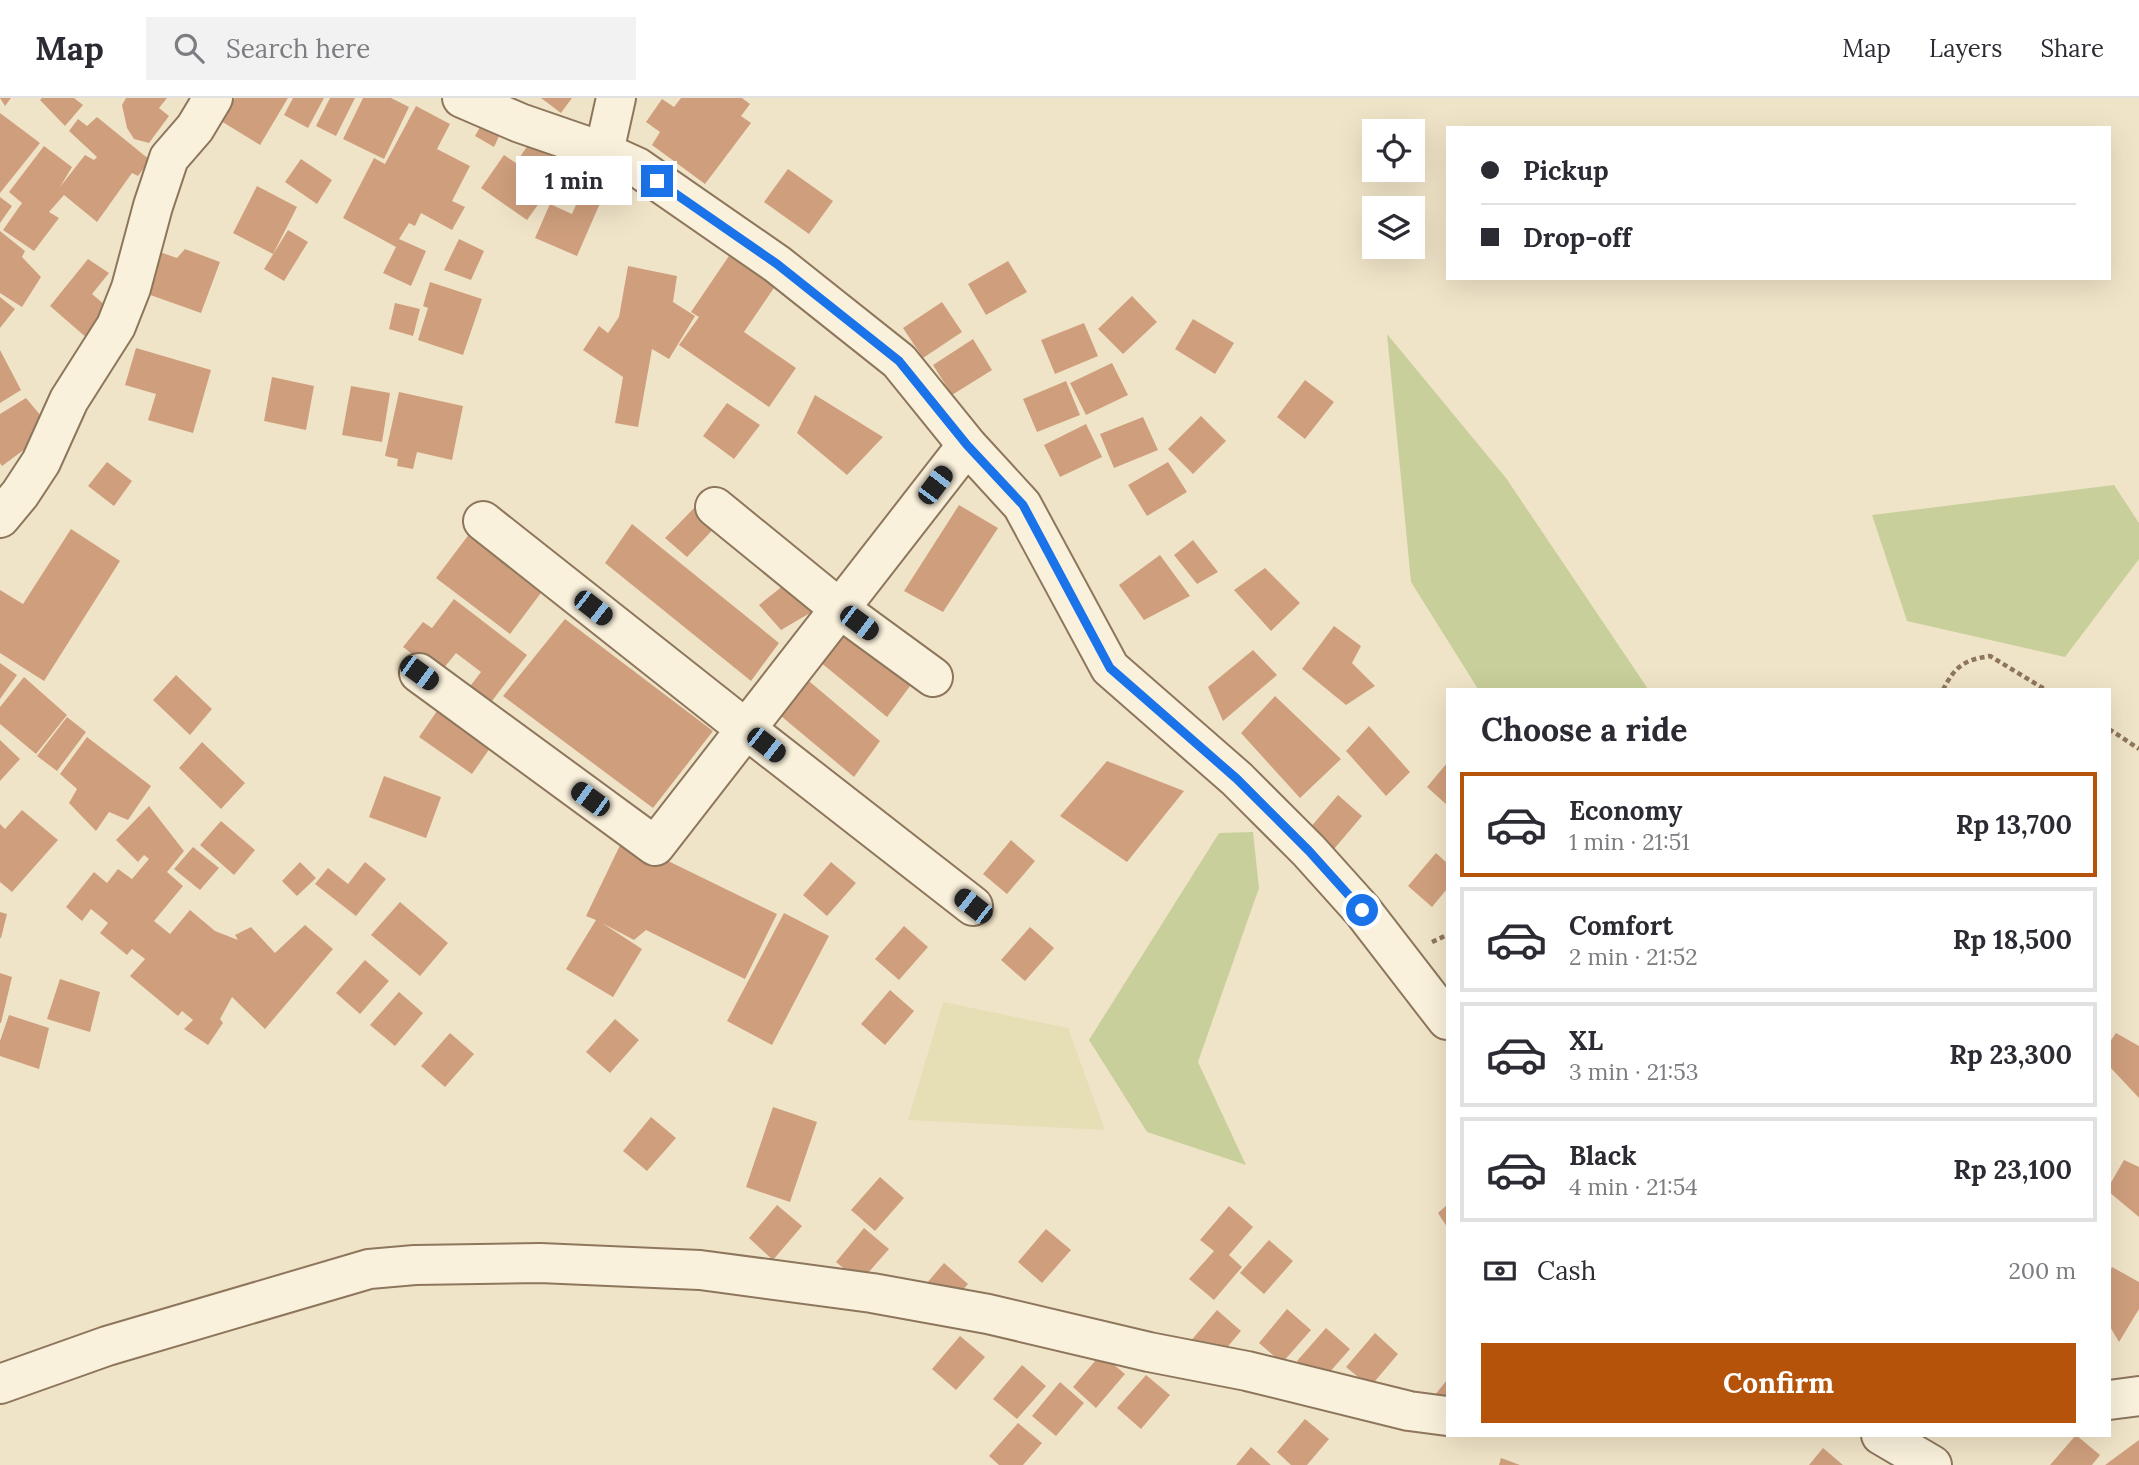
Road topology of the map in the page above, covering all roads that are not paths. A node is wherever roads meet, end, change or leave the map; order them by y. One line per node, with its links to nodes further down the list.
1 (213, 98): 7 (street)
2 (462, 98): 4 (street)
3 (616, 98): 4 (street)
4 (604, 152): 5 (street)
5 (967, 445): 9 (street); 14 (street)
6 (715, 508): 9 (street)
7 (0, 518)
8 (483, 521): 12 (street)
9 (840, 609): 11 (street); 12 (street)
10 (419, 673): 12 (street)
11 (933, 677)
12 (746, 729): 13 (street)
13 (973, 906)
14 (1446, 1019)
15 (0, 1384): 18 (street)
16 (2139, 1396): 17 (street)
17 (2111, 1400)
18 (1446, 1416)
19 (1884, 1437): 20 (street)
20 (1933, 1465)

